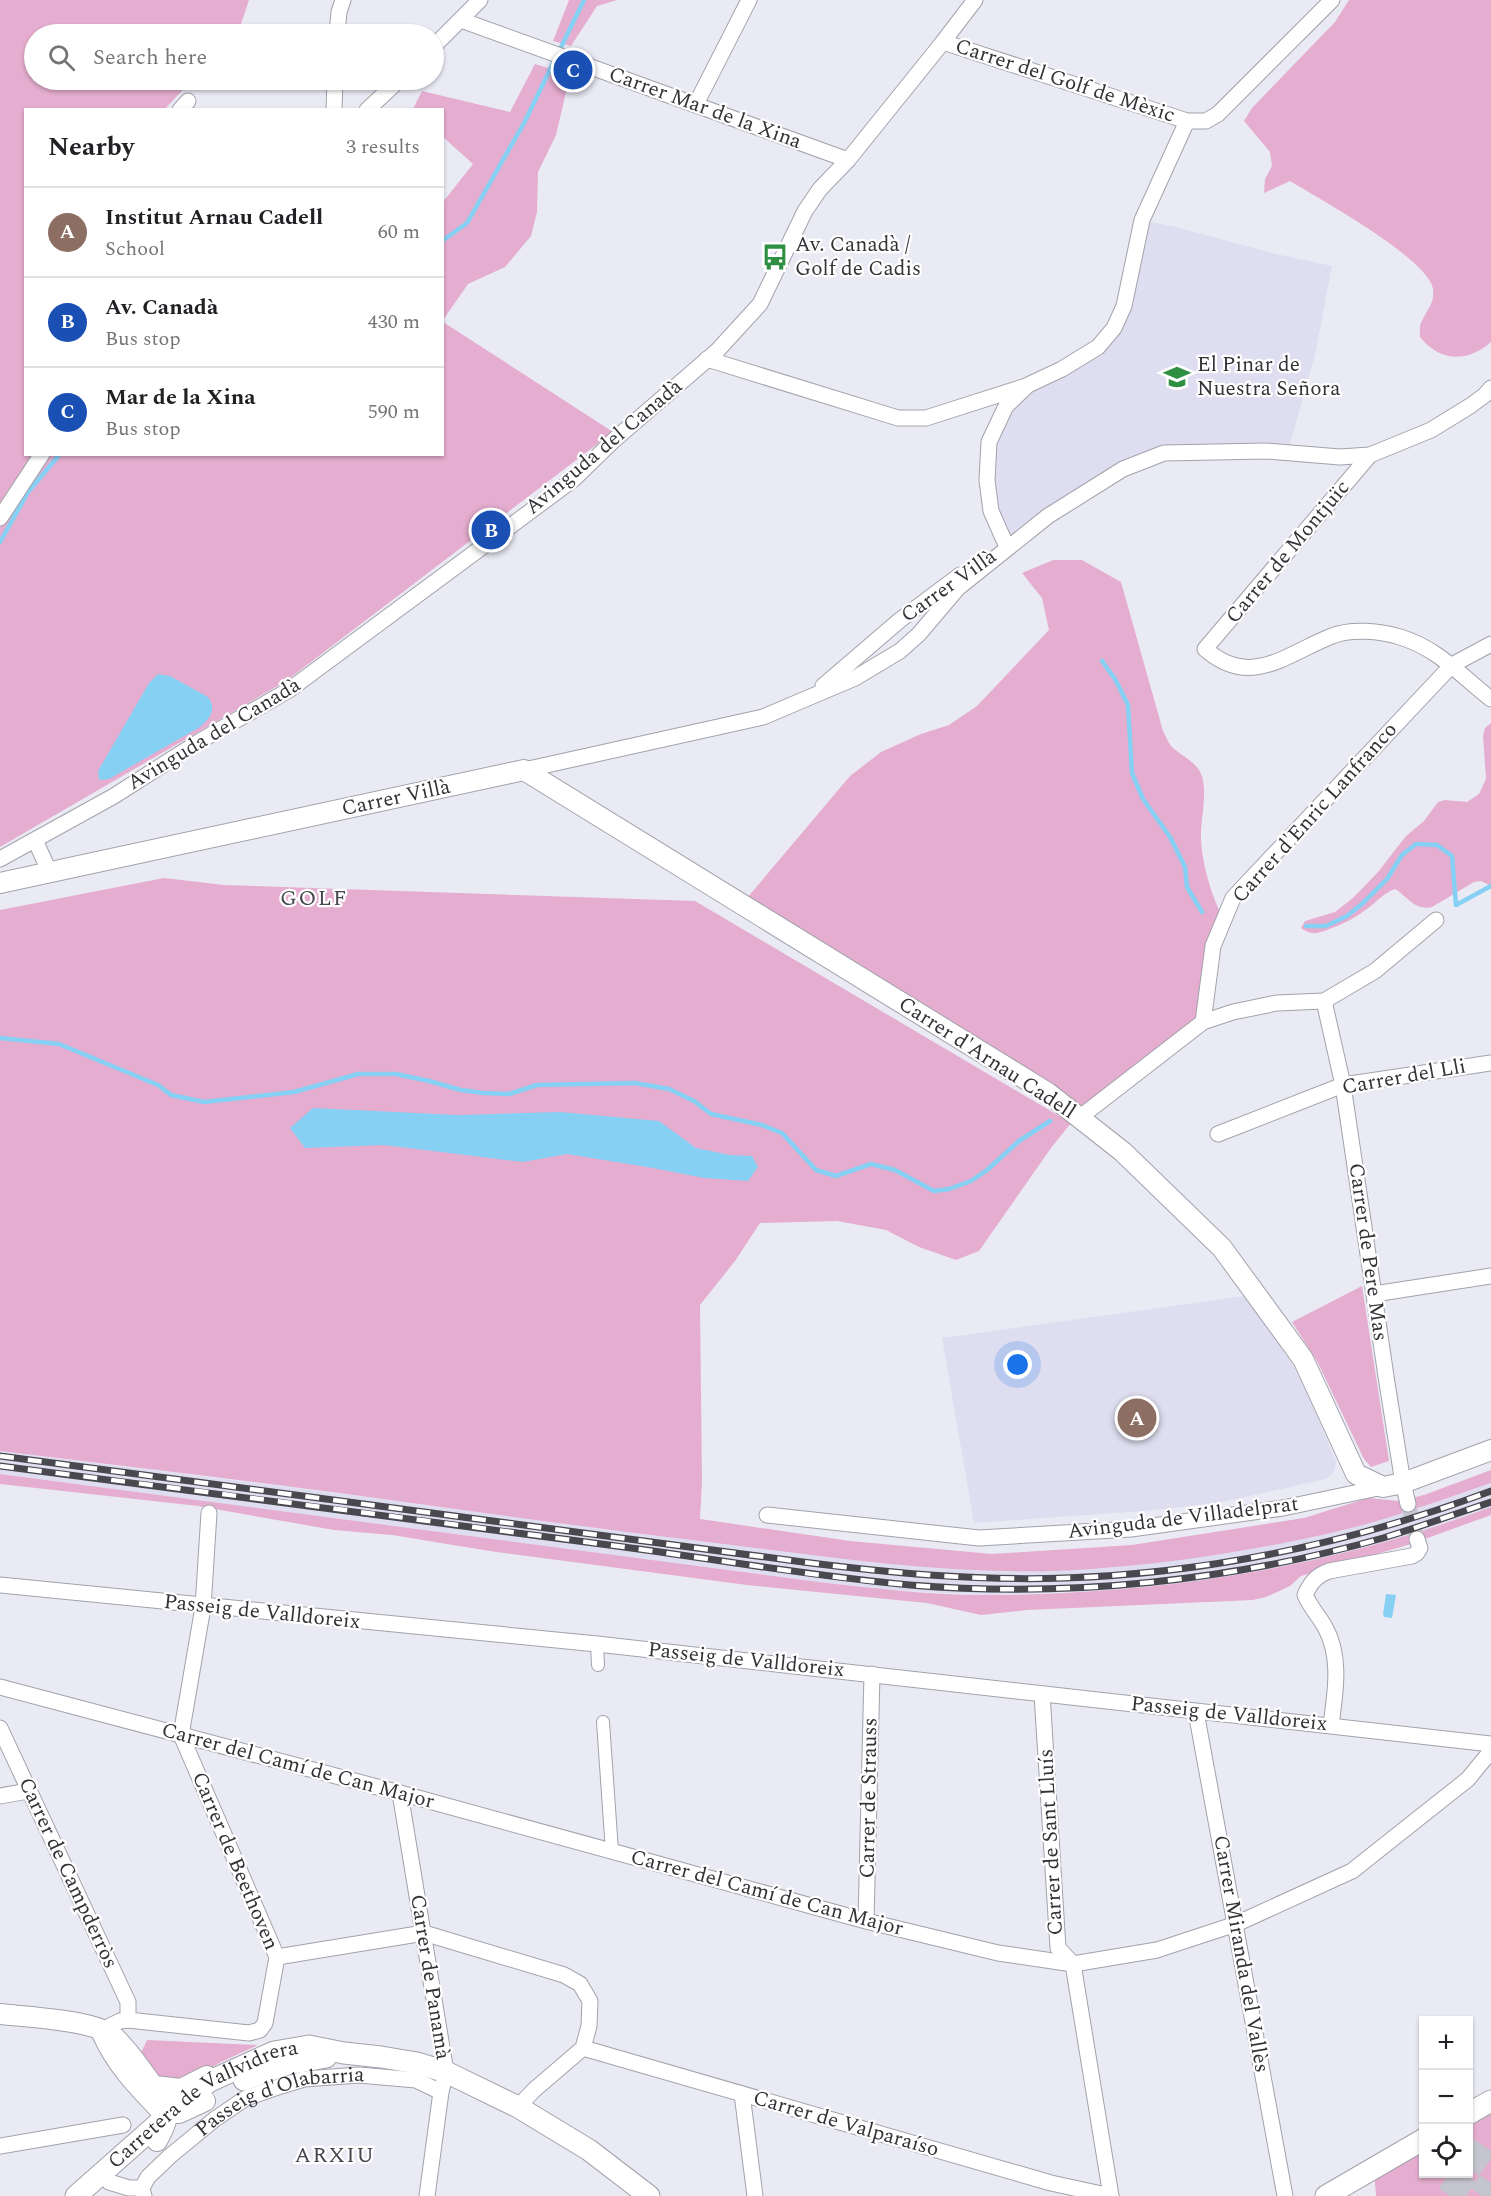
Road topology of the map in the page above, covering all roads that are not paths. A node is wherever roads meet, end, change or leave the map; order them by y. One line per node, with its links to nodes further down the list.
1 (343, 0): 7 (street)
2 (480, 0): 6 (street)
3 (749, 0): 12 (street)
4 (975, 0): 9 (street, Avinguda del Canadà)
5 (1332, 0): 15 (street)
6 (461, 20): 8 (street); 12 (street, Carrer Mar de la Xina)
7 (338, 24)
8 (444, 36)
9 (943, 42): 15 (street, Carrer del Golf de Mèxic); 16 (street, Avinguda del Canadà)
10 (335, 90): 13 (street)
11 (388, 90): 14 (street)
12 (696, 104): 16 (street, Carrer Mar de la Xina)
13 (334, 108)
14 (369, 108)
15 (1187, 121): 18 (street)
16 (848, 160): 17 (street, Avinguda del Canadà)
17 (707, 359): 18 (street); 29 (street, Avinguda del Canadà)
18 (1028, 385): 23 (street)
19 (1491, 388): 20 (street)
20 (1371, 455): 23 (street); 25 (street, Carrer de Montjuïc)
21 (41, 456): 22 (street)
22 (0, 518)
23 (1007, 547): 27 (street, Carrer Villà); 27 (street, Carrer Villà)
24 (1491, 644): 25 (street, Carrer d'Enric Lanfranco)
25 (1452, 665): 26 (street); 35 (street, Carrer d'Enric Lanfranco)
26 (1491, 699)
27 (790, 707): 28 (street, Carrer Villà)
28 (524, 770): 31 (street, Carrer Villà); 38 (street, Carrer d'Arnau Cadell)
29 (35, 840): 30 (street, Avinguda del Canadà); 31 (street)
30 (0, 860)
31 (50, 873): 32 (street, Carrer Villà)
32 (0, 883)
33 (1436, 920): 34 (street)
34 (1324, 1001): 35 (street); 37 (street, Carrer de Pere Mas)
35 (1203, 1022): 38 (street)
36 (1491, 1063): 37 (street, Carrer del Lli)
37 (1343, 1086): 39 (street, Carrer del Lli); 41 (street, Carrer de Pere Mas)
38 (1079, 1118): 44 (street, Carrer d'Arnau Cadell)
39 (1218, 1134)
40 (1491, 1276): 41 (street)
41 (1374, 1294): 43 (street, Carrer de Pere Mas)
42 (1491, 1450): 43 (street)
43 (1403, 1483): 44 (street); 45 (street, Carrer de Pere Mas)
44 (1383, 1488): 47 (street, Avinguda de Villadelprat)
45 (1408, 1504)
46 (209, 1513): 50 (street)
47 (767, 1515)
48 (1417, 1539): 58 (street)
49 (0, 1585): 50 (street, Passeig de Valldoreix)
50 (203, 1607): 51 (street, Passeig de Valldoreix); 60 (street)
51 (597, 1644): 52 (street); 53 (street, Passeig de Valldoreix)
52 (598, 1665)
53 (872, 1674): 55 (street, Passeig de Valldoreix); 67 (street, Carrer de Strauss)
54 (0, 1687): 60 (street, Carrer del Camí de Can Major)
55 (1042, 1694): 56 (street, Passeig de Valldoreix); 71 (street, Carrer de Sant Lluís)
56 (1196, 1712): 58 (street, Passeig de Valldoreix); 68 (street, Carrer Miranda del Vallès)
57 (603, 1722): 66 (street)
58 (1331, 1725): 61 (street, Passeig de Valldoreix)
59 (0, 1728): 63 (street, Carrer de Campderròs)
60 (181, 1735): 64 (street, Carrer del Camí de Can Major); 70 (street, Carrer de Beethoven)
61 (1491, 1744)
62 (1491, 1751): 68 (street, Carrer del Camí de Can Major)
63 (28, 1791): 65 (street); 73 (street, Carrer de Campderròs)
64 (400, 1793): 66 (street, Carrer del Camí de Can Major); 69 (street, Carrer de Panamà)
65 (0, 1796)
66 (612, 1851): 67 (street, Carrer del Camí de Can Major)
67 (866, 1921): 71 (street, Carrer del Camí de Can Major)
68 (1236, 1924): 71 (street, Carrer del Camí de Can Major); 99 (street, Carrer Miranda del Vallès)
69 (424, 1933): 70 (street); 75 (street); 79 (street, Carrer de Panamà)
70 (277, 1957): 73 (street, Carrer de Beethoven)
71 (1073, 1964): 98 (street, Carrer de Sant Lluís)
72 (0, 2014): 74 (street, Passeig d'Olabarria)
73 (128, 2020): 74 (street)
74 (100, 2031): 80 (street, Passeig d'Olabarria)
75 (583, 2048): 81 (street, Carrer de Valparaíso); 84 (street)
76 (274, 2052): 77 (main road, Carretera de Vallvidrera); 80 (street); 86 (main road, Carretera de Vallvidrera)
77 (344, 2054): 78 (main road, Carretera de Vallvidrera); 82 (main road, Carretera de Vallvidrera)
78 (381, 2057): 79 (main road, Passeig d'Olabarria)
79 (443, 2082): 84 (main road, Passeig d'Olabarria); 92 (street, Passeig d'Olabarria); 95 (street, Carrer de Panamà)
80 (145, 2086): 86 (street, Passeig d'Olabarria); 88 (street, Passeig d'Olabarria)
81 (741, 2094): 97 (street); 98 (street, Carrer de Valparaíso)
82 (205, 2101): 86 (street, Passeig d'Olabarria); 88 (main road, Carretera de Vallvidrera)
83 (1491, 2101): 85 (main road)
84 (518, 2107): 96 (main road, Passeig d'Olabarria)
85 (1473, 2111)
86 (169, 2114): 88 (main road, Carretera de Vallvidrera)
87 (123, 2125): 90 (street)
88 (152, 2138): 91 (main road, Carretera de Vallvidrera); 93 (main road, Carretera de Vallvidrera)
89 (1419, 2142): 100 (main road)
90 (0, 2146)
91 (109, 2182): 92 (street); 94 (main road, Carretera de Vallvidrera)
92 (143, 2192)
93 (76, 2196)
94 (91, 2196)
95 (427, 2196)
96 (649, 2196)
97 (755, 2196)
98 (1111, 2196)
99 (1285, 2196)
100 (1326, 2196)

